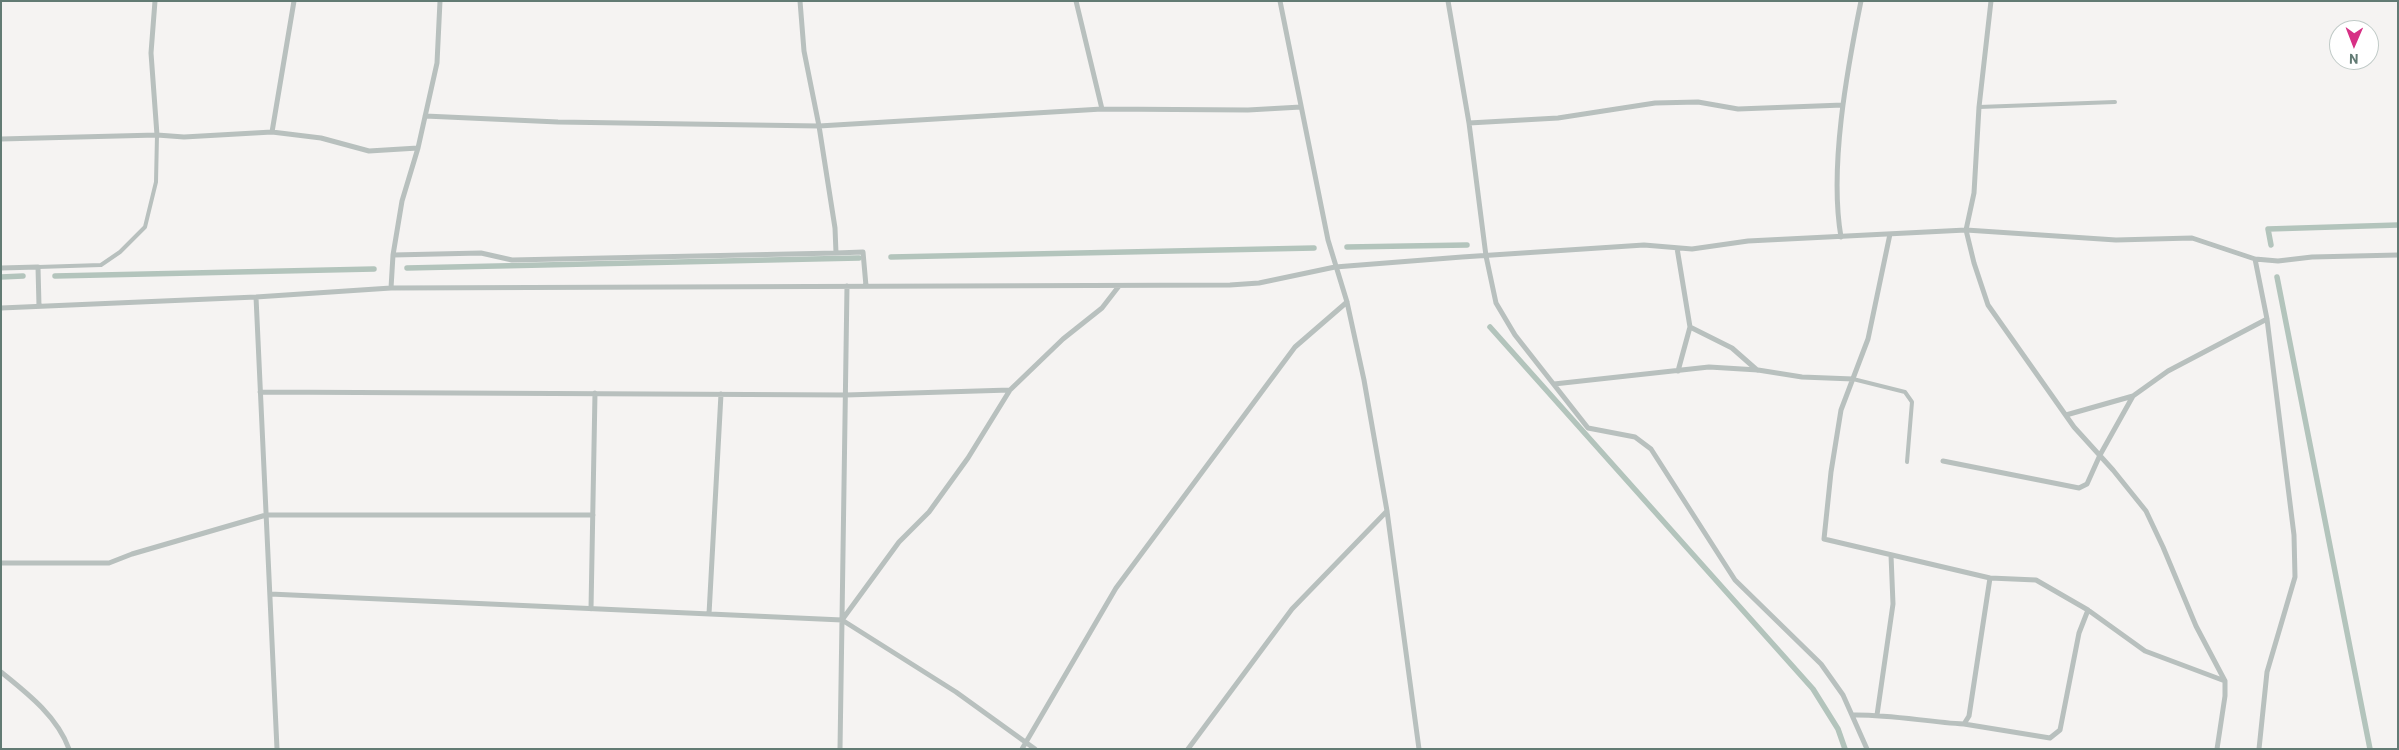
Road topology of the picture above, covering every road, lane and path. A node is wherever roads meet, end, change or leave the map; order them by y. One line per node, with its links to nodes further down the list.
1 (155, 1): 19 (street)
2 (294, 1): 18 (street)
3 (440, 1): 15 (street)
4 (800, 1): 17 (street)
5 (1076, 1): 14 (street)
6 (1280, 1): 12 (street)
7 (1448, 1): 16 (street)
8 (1861, 1): 11 (street)
9 (1991, 1): 13 (street)
10 (2115, 102): 13 (lane)
11 (1843, 105): 16 (street); 24 (street)
12 (1301, 107): 14 (street); 32 (street)
13 (1980, 107): 22 (street)
14 (1102, 109): 17 (street)
15 (425, 116): 17 (street); 21 (street)
16 (1469, 123): 29 (street)
17 (819, 126): 26 (street)
18 (272, 132): 19 (street); 21 (street)
19 (157, 135): 20 (street); 31 (lane)
20 (1, 139)
21 (418, 148): 27 (street)
22 (1966, 230): 23 (street); 30 (street); 54 (street)
23 (1890, 234): 24 (street); 46 (street)
24 (1841, 237): 25 (street)
25 (1677, 248): 29 (street); 43 (street)
26 (836, 253): 27 (street); 35 (street)
27 (393, 255): 37 (street)
28 (2398, 255): 30 (street)
29 (1486, 256): 32 (street); 47 (street)
30 (2255, 259): 42 (street)
31 (38, 267): 33 (street); 40 (street)
32 (1335, 267): 36 (street); 39 (street)
33 (1, 268)
34 (847, 286): 35 (street); 37 (street); 52 (street)
35 (866, 286): 36 (street)
36 (1119, 286): 48 (street)
37 (391, 288): 38 (street)
38 (256, 297): 40 (street); 49 (street)
39 (1347, 302): 58 (street); 74 (street)
40 (39, 306): 41 (street)
41 (1, 308)
42 (2267, 319): 53 (street); 84 (street)
43 (1690, 327): 44 (street); 45 (street)
44 (1758, 370): 45 (street); 46 (street)
45 (1678, 371): 47 (street)
46 (1853, 379): 57 (lane); 61 (street)
47 (1554, 384): 72 (street)
48 (1010, 390): 52 (street); 68 (street)
49 (260, 392): 50 (street); 59 (street)
50 (595, 393): 51 (street); 60 (street)
51 (720, 394): 52 (street); 67 (street)
52 (846, 395): 68 (street)
53 (2134, 396): 54 (street); 55 (street)
54 (2066, 415): 55 (street)
55 (2100, 455): 56 (street); 70 (street)
56 (1943, 461)
57 (1907, 462)
58 (1387, 511): 80 (street); 81 (street)
59 (266, 515): 60 (street); 62 (street); 64 (street)
60 (593, 515): 65 (street)
61 (1892, 555): 63 (street); 71 (street)
62 (1, 563)
63 (1990, 578): 66 (street); 73 (street)
64 (270, 594): 65 (street); 76 (street)
65 (590, 608): 67 (street)
66 (2088, 610): 70 (street); 73 (street)
67 (709, 614): 68 (street)
68 (842, 620): 74 (street); 77 (street)
69 (1, 672): 75 (street)
70 (2225, 681): 83 (street)
71 (1878, 714): 72 (street); 73 (street)
72 (1852, 715): 82 (street)
73 (1964, 724)
74 (1025, 743): 78 (street); 79 (street)
75 (69, 749)
76 (277, 749)
77 (840, 749)
78 (1022, 749)
79 (1035, 749)
80 (1188, 749)
81 (1420, 749)
82 (1867, 749)
83 (2217, 749)
84 (2259, 749)

